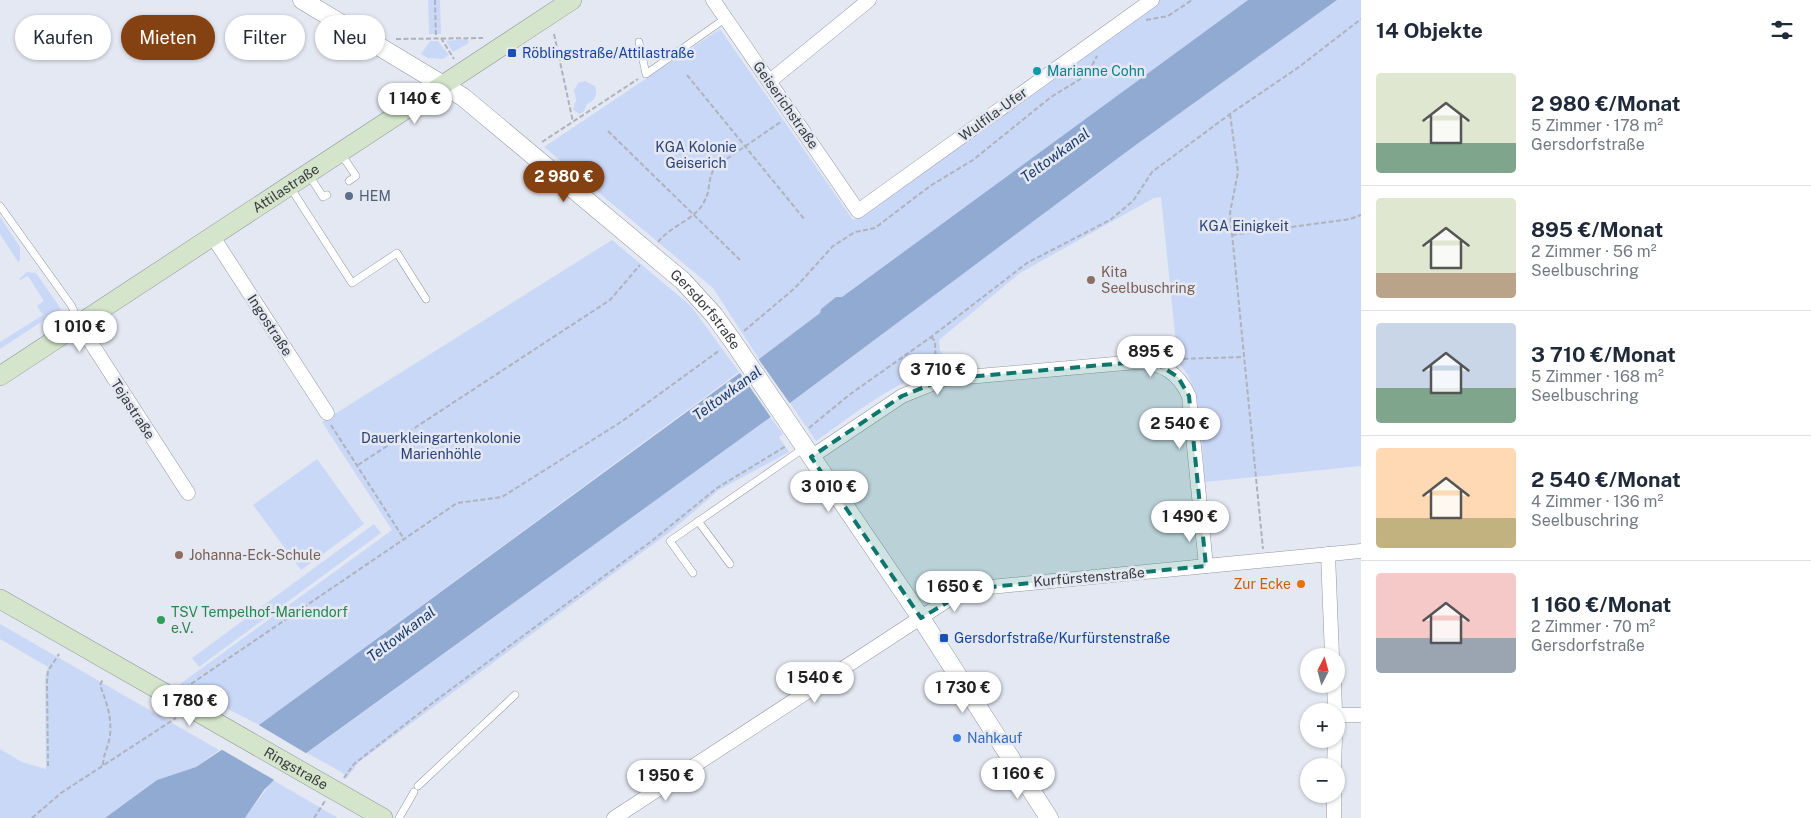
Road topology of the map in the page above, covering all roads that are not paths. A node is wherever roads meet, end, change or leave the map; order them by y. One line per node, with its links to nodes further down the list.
1 (302, 0): 9 (street, Gersdorfstraße)
2 (572, 0): 9 (main road, Attilastraße)
3 (713, 0): 6 (street, Geiserichstraße)
4 (869, 0): 8 (street)
5 (1152, 0): 16 (street, Wulfila-Ufer)
6 (726, 18): 7 (lane); 8 (street, Geiserichstraße)
7 (639, 42)
8 (770, 81): 16 (street, Geiserichstraße)
9 (445, 86): 10 (main road, Attilastraße); 22 (street, Gersdorfstraße)
10 (340, 154): 11 (main road, Attilastraße); 12 (lane)
11 (308, 174): 13 (main road, Attilastraße); 14 (lane)
12 (349, 180)
13 (290, 187): 17 (main road, Attilastraße); 18 (lane)
14 (327, 195)
15 (0, 206): 19 (lane)
16 (858, 210)
17 (213, 237): 19 (main road, Attilastraße); 21 (street, Ingostraße)
18 (426, 299)
19 (81, 324): 20 (main road, Attilastraße); 23 (street, Tejastraße)
20 (0, 376)
21 (331, 415)
22 (800, 442): 24 (lane); 28 (street); 31 (street, Gersdorfstraße)
23 (188, 492)
24 (698, 521): 27 (lane); 29 (lane)
25 (1361, 550): 26 (street, Kurfürstenstraße)
26 (1328, 554): 28 (street, Kurfürstenstraße); 32 (street)
27 (730, 564)
28 (1206, 566): 31 (street, Kurfürstenstraße)
29 (693, 573)
30 (0, 599): 37 (main road, Ringstraße)
31 (921, 618): 39 (street, Kurfürstenstraße); 40 (street, Gersdorfstraße)
32 (1332, 648)
33 (515, 695): 38 (lane)
34 (1345, 715): 35 (street)
35 (1361, 715)
36 (1334, 803): 41 (street)
37 (383, 818)
38 (399, 818)
39 (614, 818)
40 (1049, 818)
41 (1334, 818)

